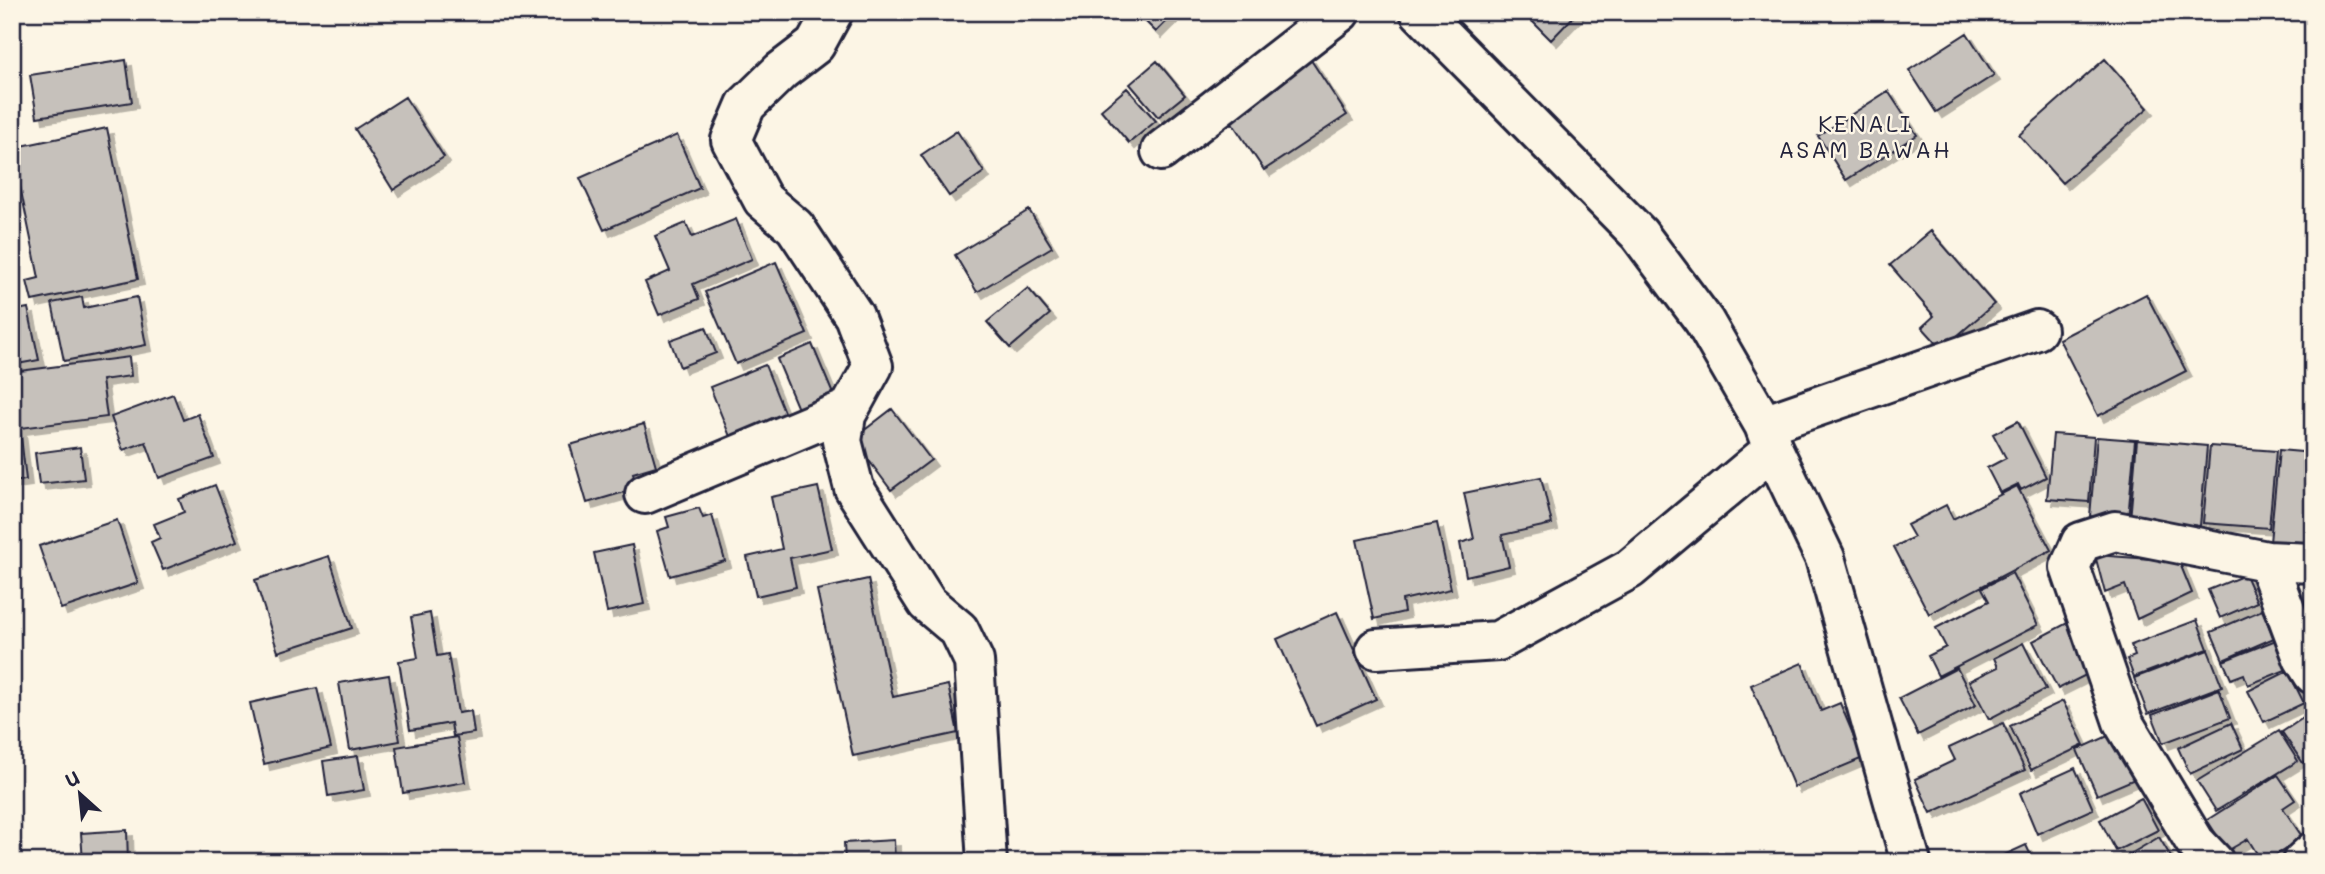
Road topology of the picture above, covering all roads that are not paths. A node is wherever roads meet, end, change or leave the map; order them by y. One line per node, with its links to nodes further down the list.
1 (834, 12): 6 (street)
2 (1340, 12): 4 (street)
3 (1420, 12): 7 (street)
4 (1161, 151)
5 (2038, 330): 7 (street)
6 (850, 408): 8 (street); 14 (street)
7 (1769, 437): 11 (street); 15 (street)
8 (645, 494)
9 (2267, 561): 10 (street); 12 (street); 16 (street)
10 (2313, 563)
11 (1376, 649)
12 (2313, 674)
13 (2313, 852): 17 (street)
14 (986, 862)
15 (1911, 862)
16 (2214, 862)
17 (2302, 862)

